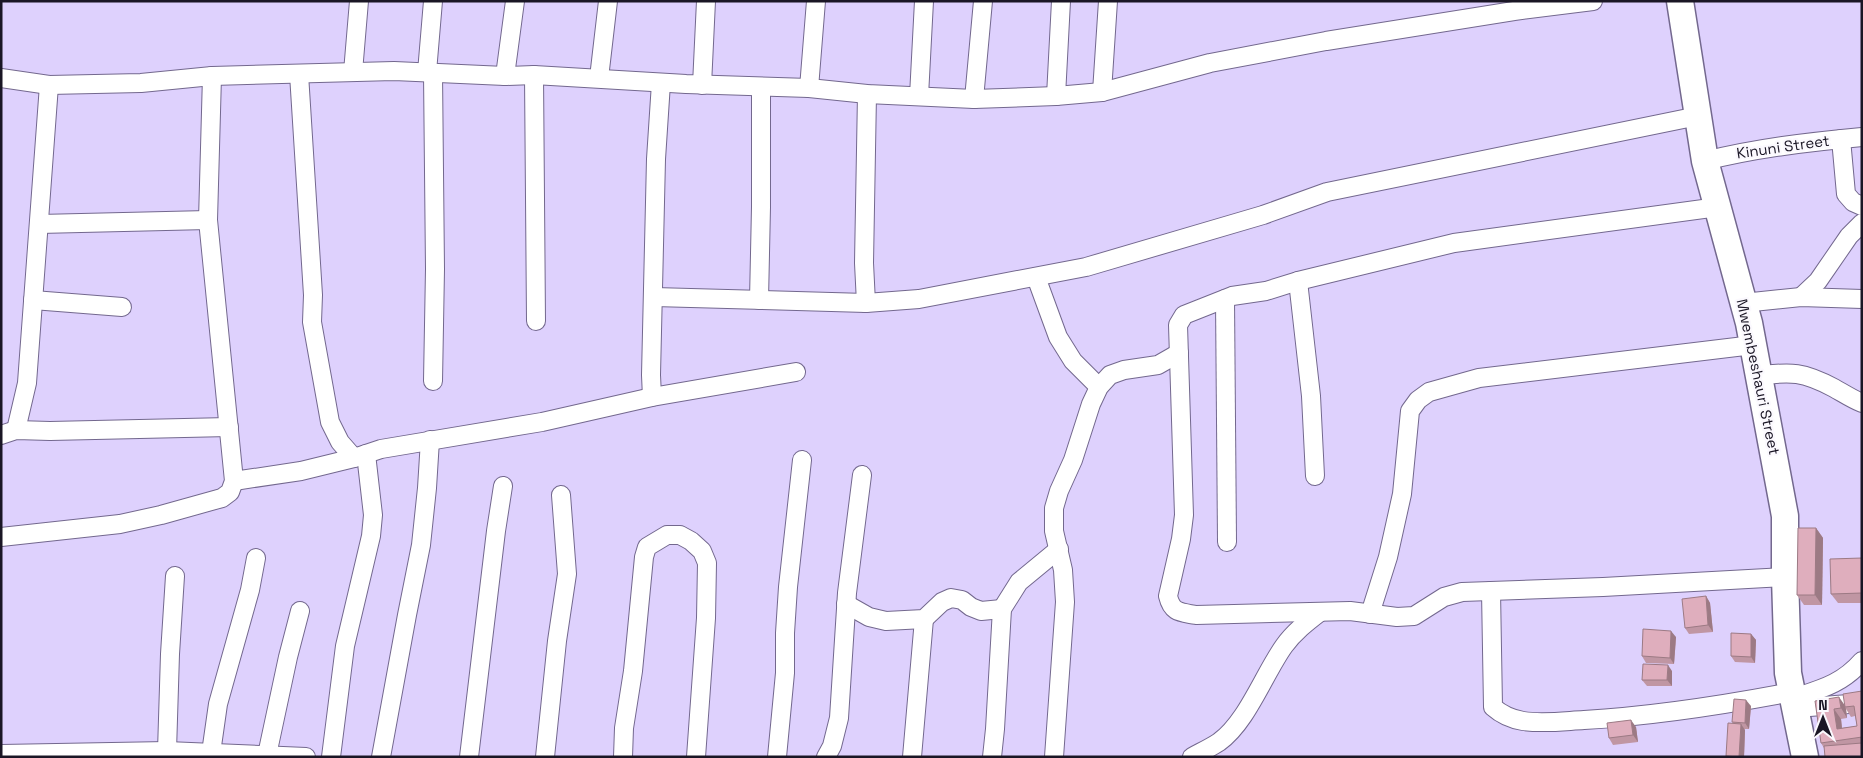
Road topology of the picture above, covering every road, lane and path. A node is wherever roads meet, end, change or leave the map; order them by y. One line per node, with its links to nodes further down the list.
1 (359, 1): 13 (street)
2 (433, 1): 14 (street)
3 (515, 1): 18 (street)
4 (608, 1): 20 (street)
5 (706, 1): 23 (street)
6 (816, 1): 25 (street)
7 (924, 1): 28 (street)
8 (983, 1): 30 (street)
9 (1061, 1): 29 (street)
10 (1108, 1): 26 (street)
11 (1593, 1): 26 (street)
12 (1680, 1): 31 (street, Mwembeshauri Street)
13 (354, 72): 14 (street); 15 (street)
14 (430, 73): 18 (street); 56 (street)
15 (299, 74): 17 (street); 63 (street)
16 (534, 75): 18 (street); 20 (street); 51 (street)
17 (212, 76): 22 (street); 37 (street)
18 (505, 76)
19 (1, 78): 22 (street)
20 (599, 78): 21 (street)
21 (660, 83): 23 (street); 42 (street)
22 (49, 85): 39 (street)
23 (702, 85): 24 (street)
24 (761, 87): 25 (street); 47 (street)
25 (809, 88): 27 (street)
26 (1102, 92): 29 (street)
27 (867, 94): 28 (street); 48 (street)
28 (919, 96): 30 (street)
29 (1056, 96): 30 (street)
30 (974, 99)
31 (1698, 116): 34 (street, Mwembeshauri Street); 40 (street)
32 (1862, 136): 33 (street, Kinuni Street)
33 (1841, 139): 34 (street, Kinuni Street); 35 (street)
34 (1705, 161): 36 (street, Mwembeshauri Street)
35 (1862, 206)
36 (1718, 207): 41 (street); 49 (street, Mwembeshauri Street)
37 (208, 220): 39 (street); 60 (street)
38 (1862, 223): 43 (street)
39 (39, 224): 46 (street)
40 (1036, 276): 48 (street); 57 (street)
41 (1298, 281): 44 (street); 66 (street)
42 (654, 297): 47 (street); 58 (street)
43 (1802, 297): 45 (street); 49 (street)
44 (1225, 299): 53 (street); 71 (street)
45 (1862, 299)
46 (33, 300): 50 (street); 61 (street)
47 (759, 300): 48 (street)
48 (866, 303)
49 (1743, 303): 52 (street, Mwembeshauri Street)
50 (122, 307)
51 (536, 321)
52 (1752, 345): 55 (street, Mwembeshauri Street); 81 (street)
53 (1179, 353): 57 (street); 80 (street)
54 (796, 372): 58 (street)
55 (1758, 376): 59 (street); 75 (street, Mwembeshauri Street)
56 (433, 381)
57 (1099, 387): 72 (street)
58 (652, 398): 62 (street)
59 (1862, 402)
60 (228, 426): 61 (street); 67 (street)
61 (9, 432)
62 (430, 440): 63 (street); 93 (street)
63 (360, 456): 67 (street); 92 (street)
64 (802, 460): 98 (street)
65 (862, 475): 77 (street)
66 (1315, 476)
67 (234, 481): 70 (street)
68 (503, 486): 94 (street)
69 (561, 495): 95 (street)
70 (1, 537)
71 (1227, 542)
72 (1059, 549): 78 (street); 102 (street)
73 (256, 558): 87 (street)
74 (175, 576): 86 (street)
75 (1784, 577): 76 (street); 84 (street, Mwembeshauri Street)
76 (1491, 591): 81 (street); 84 (street)
77 (846, 604): 82 (street); 99 (street)
78 (1002, 609): 82 (street); 101 (street)
79 (300, 611): 90 (street)
80 (1320, 612): 81 (street); 103 (street)
81 (1370, 614)
82 (924, 619): 100 (street)
83 (1862, 661): 84 (street)
84 (1794, 699): 85 (street); 104 (street, Mwembeshauri Street)
85 (1862, 703)
86 (167, 751): 87 (street); 89 (street)
87 (211, 753): 90 (street)
88 (1, 754): 89 (street)
89 (33, 755)
90 (263, 756): 91 (street)
91 (306, 757)
92 (331, 757)
93 (382, 757)
94 (469, 757)
95 (545, 757)
96 (623, 757): 97 (street)
97 (696, 757)
98 (777, 757)
99 (826, 757)
100 (912, 757)
101 (992, 757)
102 (1054, 757)
103 (1192, 757)
104 (1805, 757)

